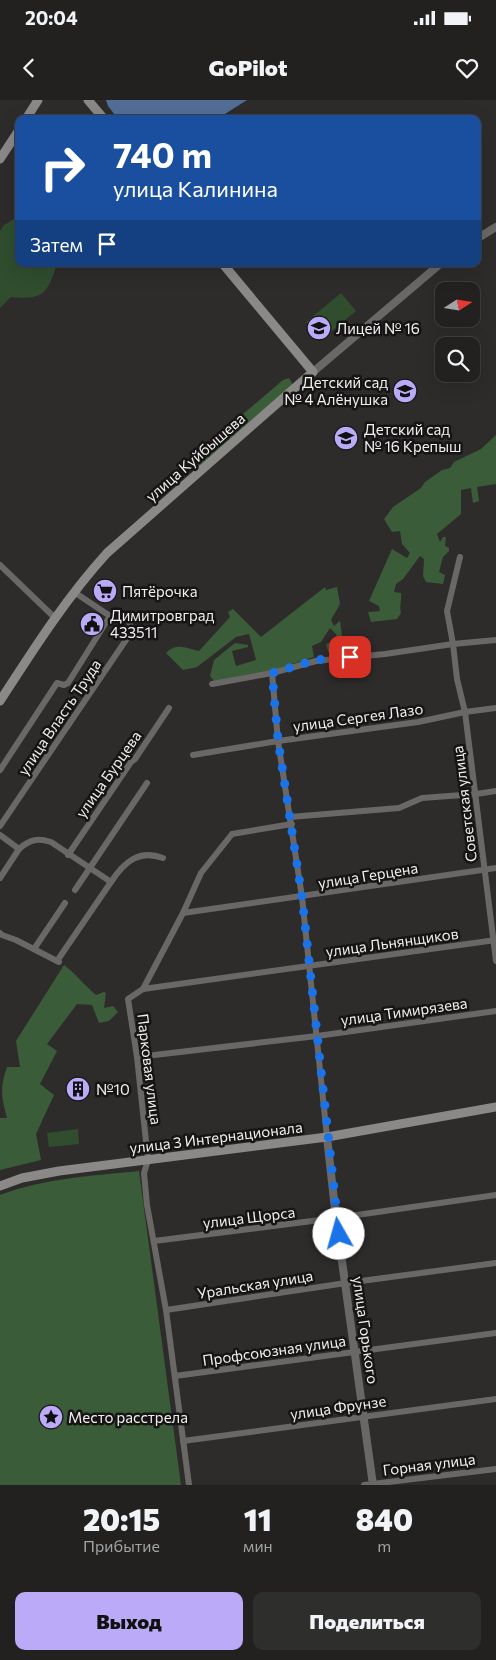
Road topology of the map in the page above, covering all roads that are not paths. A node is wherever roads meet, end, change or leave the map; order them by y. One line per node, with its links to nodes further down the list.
1 (38, 100): 4 (main road)
2 (88, 100): 5 (main road)
3 (92, 100): 6 (main road)
4 (29, 115)
5 (100, 115)
6 (101, 115)
7 (15, 136): 8 (main road)
8 (0, 159)
9 (496, 227): 10 (street)
10 (481, 236)
11 (226, 267): 13 (main road)
12 (436, 267): 13 (street, улица Куйбышева)
13 (313, 372): 16 (main road, улица Куйбышева)
14 (460, 557): 20 (street, Советская улица)
15 (0, 565): 18 (street)
16 (74, 592): 17 (street); 18 (main road, улица Куйбышева)
17 (110, 616): 29 (street, улица Власть Труда); 34 (street, улица Власть Труда)
18 (56, 618): 23 (main road, улица Куйбышева)
19 (496, 640): 20 (street)
20 (453, 644): 21 (street); 26 (street, Советская улица)
21 (272, 673): 22 (street); 27 (street, улица Горького)
22 (212, 684)
23 (0, 701)
24 (168, 708): 37 (street, улица Бурцева)
25 (496, 708): 26 (street, улица Сергея Лазо)
26 (465, 712): 27 (street, улица Сергея Лазо); 32 (street, Советская улица)
27 (278, 740): 28 (street, улица Сергея Лазо); 33 (street, улица Горького)
28 (193, 755)
29 (0, 770)
30 (147, 783): 39 (street)
31 (496, 791): 32 (street)
32 (476, 794): 33 (street); 41 (street, Советская улица)
33 (291, 820): 45 (street, улица Горького); 47 (street, Парковая улица)
34 (0, 826)
35 (0, 835): 36 (street)
36 (19, 848): 37 (street); 42 (street)
37 (68, 855): 39 (street)
38 (163, 858): 43 (street)
39 (90, 868): 43 (street); 44 (street)
40 (496, 868): 41 (street, улица Герцена)
41 (484, 870): 45 (street, улица Герцена); 49 (street, Советская улица)
42 (0, 878)
43 (110, 882): 50 (street)
44 (75, 890)
45 (302, 897): 47 (street, улица Герцена); 52 (street, улица Горького)
46 (65, 903): 50 (street)
47 (184, 913): 53 (street, Парковая улица)
48 (0, 933): 50 (street)
49 (495, 940): 51 (street, Советская улица); 52 (street, улица Льнянщиков)
50 (34, 949)
51 (496, 961)
52 (309, 966): 53 (street, улица Льнянщиков); 55 (street, улица Горького)
53 (143, 989): 56 (street, Парковая улица)
54 (496, 1011): 55 (street, улица Тимирязева)
55 (317, 1036): 56 (street, улица Тимирязева); 58 (street, улица Горького)
56 (137, 1057): 59 (street, Парковая улица)
57 (496, 1107): 58 (main road, улица 3 Интернационала)
58 (327, 1137): 59 (main road, улица 3 Интернационала); 62 (street, улица Горького)
59 (148, 1160): 60 (main road, улица 3 Интернационала); 63 (street, Парковая улица)
60 (0, 1186)
61 (496, 1195): 62 (street, улица Щорса)
62 (336, 1218): 63 (street, улица Щорса); 65 (street, улица Горького)
63 (154, 1241): 66 (street, Парковая улица)
64 (496, 1263): 65 (street, Уральская улица)
65 (346, 1283): 66 (street, Уральская улица); 68 (street, улица Горького)
66 (166, 1310): 69 (street, Парковая улица)
67 (496, 1333): 68 (street, Профсоюзная улица)
68 (356, 1351): 69 (street, Профсоюзная улица); 71 (street, улица Горького)
69 (175, 1376): 72 (street, Парковая улица)
70 (496, 1399): 71 (street, улица Фрунзе)
71 (363, 1416): 72 (street, улица Фрунзе); 75 (street, улица Горького)
72 (182, 1441): 74 (street, Парковая улица)
73 (496, 1469): 75 (street, Горная улица)
74 (189, 1485)
75 (370, 1485)

